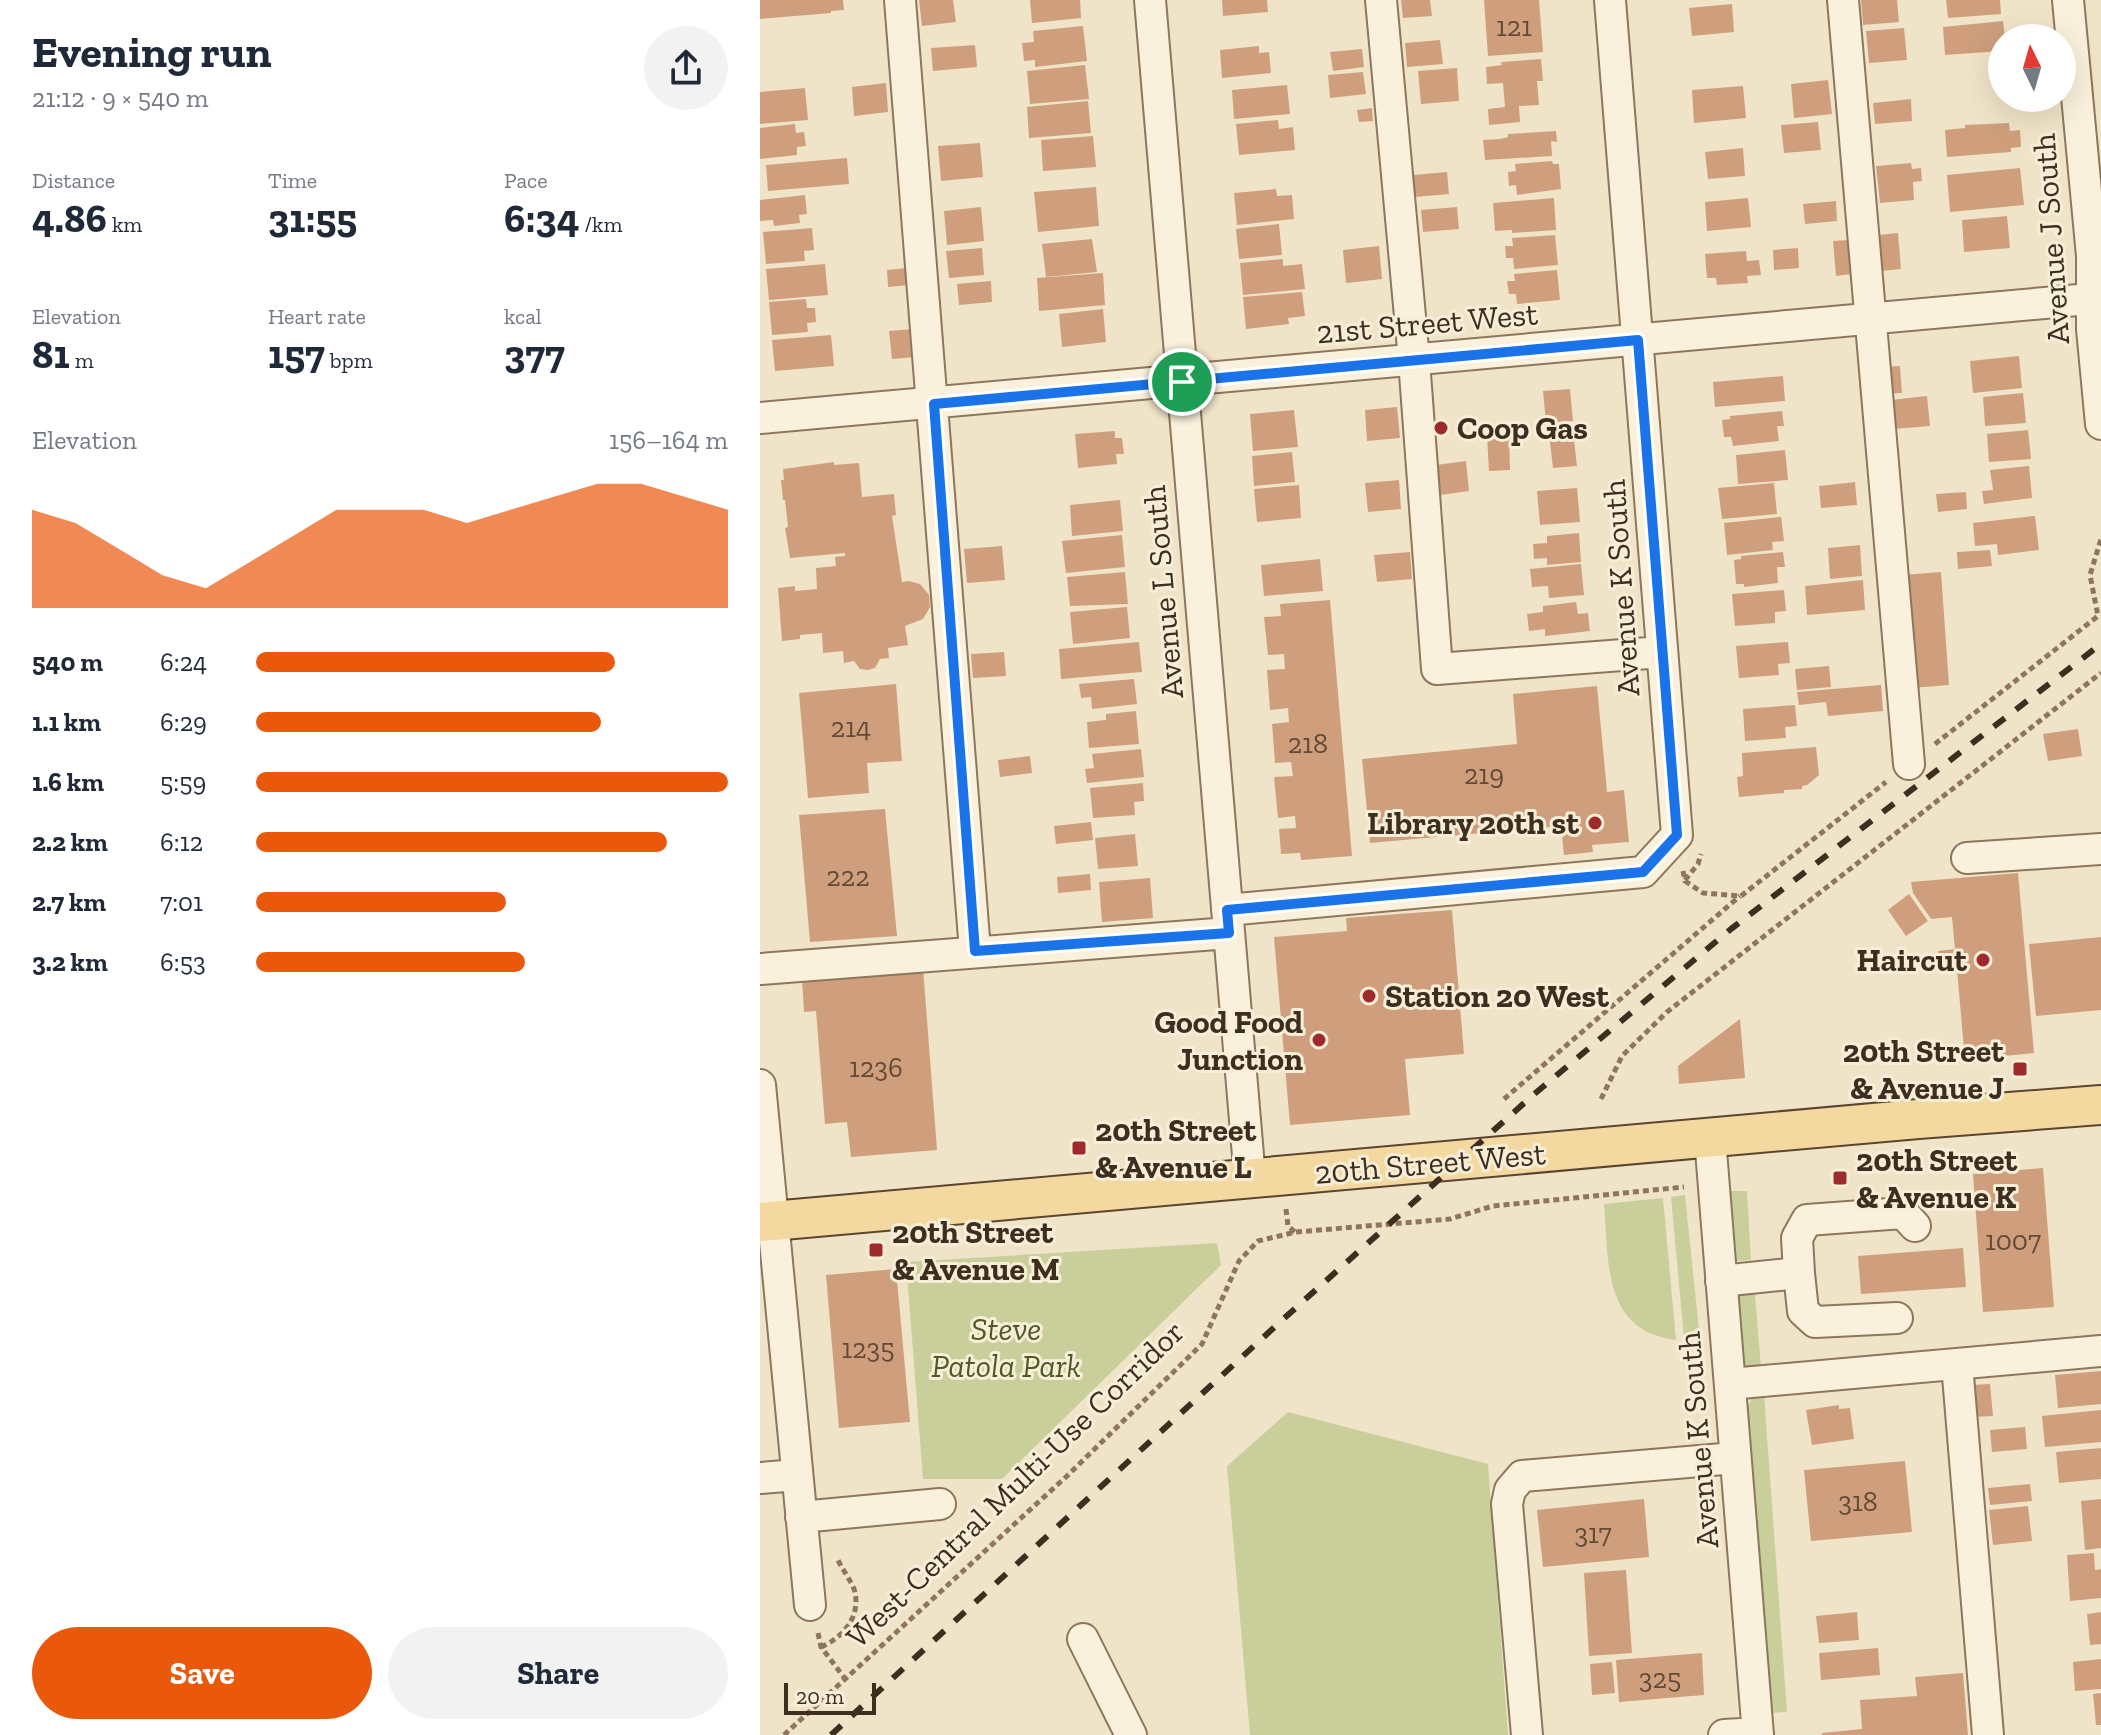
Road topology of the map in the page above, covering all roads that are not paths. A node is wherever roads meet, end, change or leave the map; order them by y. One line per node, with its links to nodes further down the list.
1 (900, 0): 12 (street)
2 (1150, 0): 11 (street, Avenue L South)
3 (1381, 0): 10 (street)
4 (1610, 0): 9 (street, Avenue K South)
5 (1843, 0): 8 (street)
6 (2068, 0): 7 (street, Avenue J South)
7 (2097, 298): 8 (street, 21st Street West); 14 (street, Avenue J South)
8 (1871, 320): 9 (street, 21st Street West); 16 (street)
9 (1638, 340): 10 (street, 21st Street West); 15 (street, Avenue K South)
10 (1414, 360): 11 (street, 21st Street West); 15 (street)
11 (1182, 382): 12 (street, 21st Street West); 19 (street, Avenue L South)
12 (934, 404): 13 (street, 21st Street West); 20 (street)
13 (760, 418)
14 (2101, 424)
15 (1662, 652): 19 (street, Avenue K South)
16 (1909, 764)
17 (2101, 849): 18 (street)
18 (1967, 858)
19 (1228, 921): 20 (street); 25 (street, Avenue L South)
20 (975, 951): 21 (street)
21 (760, 969)
22 (760, 1085): 26 (street)
23 (2101, 1105): 24 (main road, 20th Street West)
24 (1710, 1138): 25 (main road, 20th Street West); 29 (street, Avenue K South)
25 (1250, 1179): 26 (main road, 20th Street West)
26 (766, 1222): 35 (street)
27 (1915, 1226): 28 (street)
28 (1799, 1273): 29 (street); 30 (street)
29 (1721, 1281): 33 (street, Avenue K South)
30 (1897, 1318)
31 (2101, 1351): 32 (street)
32 (1957, 1364): 33 (street); 45 (street)
33 (1730, 1384): 34 (street, Avenue K South)
34 (1735, 1458): 41 (street, Avenue K South); 43 (street)
35 (797, 1475): 36 (street); 38 (street)
36 (760, 1478)
37 (940, 1504): 38 (street)
38 (801, 1517): 39 (street)
39 (810, 1605)
40 (1083, 1639): 42 (street)
41 (1758, 1734): 44 (street)
42 (1131, 1735)
43 (1527, 1735)
44 (1724, 1735)
45 (1988, 1735)

